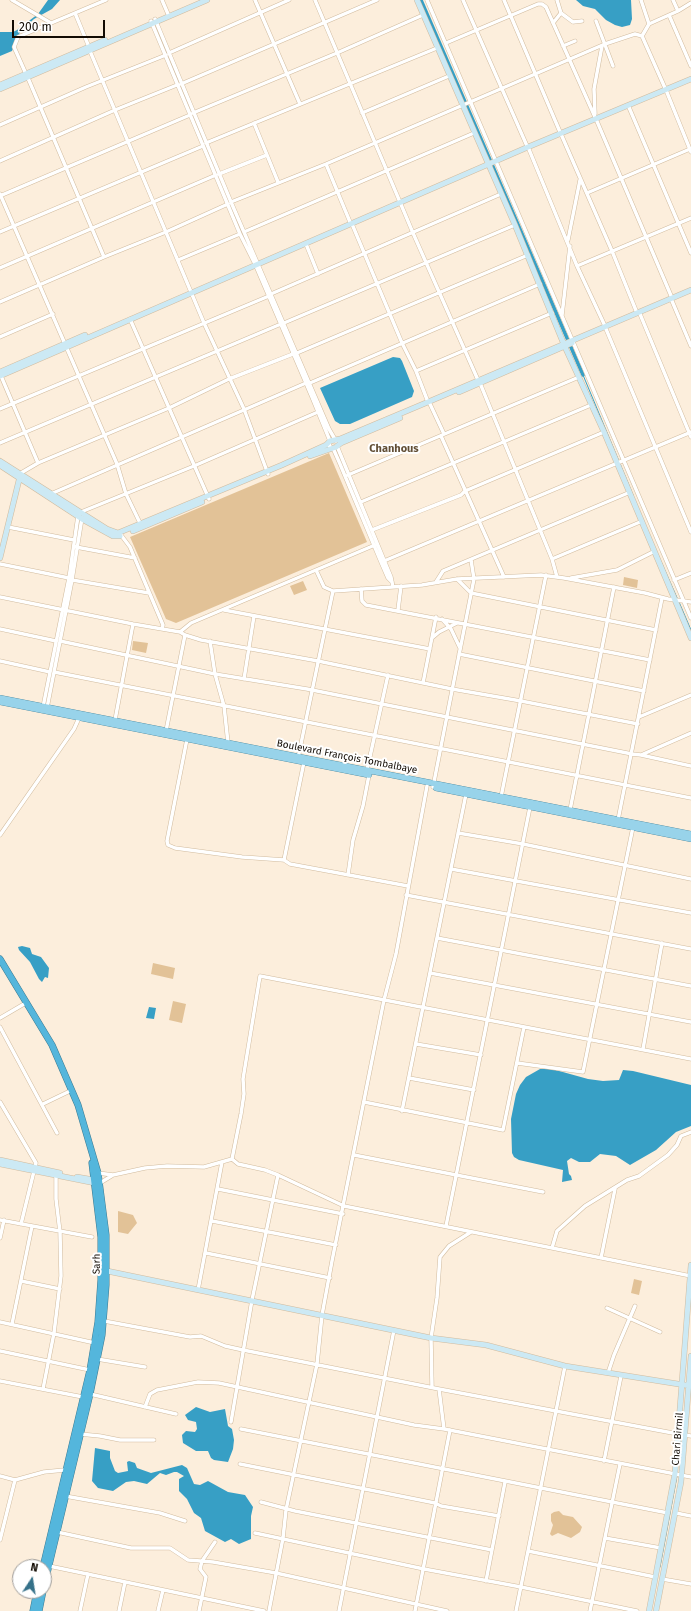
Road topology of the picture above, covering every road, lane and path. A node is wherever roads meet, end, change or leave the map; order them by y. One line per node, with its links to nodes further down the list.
1 (12, 0): 30 (street)
2 (106, 0): 22 (street)
3 (162, 0): 23 (street)
4 (200, 0): 23 (street)
5 (207, 0): 27 (street)
6 (255, 0): 19 (street)
7 (289, 0): 19 (street)
8 (315, 0): 31 (street)
9 (377, 0): 31 (street)
10 (417, 0): 24 (street)
11 (427, 0): 37 (street)
12 (463, 0): 34 (street)
13 (504, 0): 26 (street)
14 (557, 0): 21 (street)
15 (641, 0): 33 (street)
16 (673, 0): 20 (street)
17 (541, 2): 26 (street); 32 (street)
18 (691, 3): 20 (street)
19 (260, 12): 38 (street); 44 (street)
20 (678, 12): 25 (street)
21 (561, 13): 28 (street); 32 (street)
22 (75, 14): 30 (street); 42 (street)
23 (168, 14): 27 (street)
24 (423, 15): 41 (street); 43 (street)
25 (669, 15): 33 (street); 47 (street)
26 (511, 17): 34 (street); 49 (street)
27 (154, 21): 42 (street); 44 (street)
28 (582, 21)
29 (596, 21): 39 (street)
30 (51, 23): 50 (street)
31 (325, 23): 38 (street); 43 (street)
32 (553, 23): 40 (street)
33 (649, 24): 35 (street)
34 (476, 30): 37 (street); 58 (street)
35 (642, 36): 39 (street); 60 (street)
36 (575, 41): 40 (street)
37 (446, 43): 61 (street)
38 (275, 44): 48 (street); 56 (street)
39 (603, 45): 45 (street); 46 (street); 68 (street)
40 (563, 46): 45 (street)
41 (437, 48): 51 (street); 55 (street)
42 (90, 49): 50 (street); 54 (street)
43 (337, 53): 48 (street); 55 (street)
44 (168, 54): 54 (street); 56 (street)
45 (569, 60): 49 (street); 68 (street)
46 (613, 66)
47 (691, 66)
48 (287, 74): 62 (street); 67 (street)
49 (536, 74): 58 (street); 72 (street)
50 (27, 76): 53 (street); 64 (street)
51 (449, 76): 61 (street); 66 (street)
52 (691, 78): 60 (street)
53 (18, 80): 57 (street); 59 (street)
54 (102, 80): 64 (street); 65 (street)
55 (350, 84): 62 (street); 66 (street)
56 (179, 85): 65 (street); 67 (street)
57 (0, 86)
58 (502, 88): 61 (street); 77 (street)
59 (0, 89)
60 (665, 89): 63 (street); 68 (street); 78 (street)
61 (466, 102): 71 (street); 75 (street); 81 (street)
62 (300, 104): 69 (street)
63 (628, 105): 68 (street); 83 (street)
64 (40, 107): 70 (street); 73 (street)
65 (115, 110): 73 (street); 74 (street)
66 (362, 113): 75 (street)
67 (192, 114): 74 (street); 76 (street)
68 (596, 118): 72 (street); 88 (street)
69 (254, 123): 76 (street); 79 (street)
70 (0, 125)
71 (474, 133): 81 (street); 85 (street)
72 (560, 133): 77 (street); 89 (street)
73 (52, 138): 80 (street); 84 (street)
74 (128, 140): 84 (street); 86 (street)
75 (374, 143): 82 (street); 85 (street)
76 (205, 144): 86 (street); 87 (street)
77 (528, 147): 81 (street); 110 (street)
78 (690, 151): 83 (street)
79 (267, 155): 87 (street); 90 (street)
80 (0, 162)
81 (492, 163): 93 (street); 97 (street); 139 (street)
82 (326, 164): 90 (street); 91 (street)
83 (653, 164): 88 (street); 101 (street)
84 (65, 167): 94 (street); 95 (street)
85 (386, 171): 91 (street); 97 (street)
86 (140, 172): 95 (street); 96 (street)
87 (218, 174): 96 (street); 98 (street)
88 (620, 178): 92 (street); 109 (street)
89 (580, 179): 92 (street); 110 (street)
90 (278, 182): 98 (street)
91 (337, 193): 100 (street); 107 (street)
92 (587, 193): 113 (street)
93 (501, 194): 102 (street); 108 (street)
94 (0, 195): 103 (street)
95 (78, 198): 103 (street); 104 (street)
96 (155, 202): 104 (street); 106 (street)
97 (400, 202): 100 (street); 108 (street)
98 (230, 203): 106 (street); 107 (street)
99 (691, 218): 101 (street)
100 (351, 223): 111 (street); 114 (street); 121 (street)
101 (677, 223): 109 (street); 115 (street)
102 (515, 225): 116 (street); 120 (street)
103 (14, 226): 105 (street); 117 (street)
104 (93, 229): 117 (street); 118 (street)
105 (0, 232)
106 (166, 232): 118 (street); 119 (street)
107 (242, 233): 119 (street); 121 (street)
108 (413, 233): 114 (street); 120 (street)
109 (645, 238): 113 (street); 133 (street)
110 (568, 241): 112 (street)
111 (306, 244): 121 (street); 124 (street)
112 (570, 245): 122 (street); 139 (street)
113 (612, 251): 122 (street); 137 (street)
114 (364, 254): 124 (street); 125 (street)
115 (691, 254)
116 (528, 255): 126 (street); 130 (street)
117 (28, 256): 123 (street); 127 (street)
118 (104, 257): 127 (street)
119 (178, 260): 129 (street)
120 (427, 262): 125 (street); 130 (street)
121 (257, 264): 129 (street); 132 (street)
122 (578, 266): 144 (street)
123 (0, 268)
124 (318, 274): 132 (street)
125 (378, 283): 135 (street); 143 (street)
126 (540, 284): 136 (street); 141 (street)
127 (40, 285): 134 (street); 138 (street)
128 (691, 290): 133 (street)
129 (192, 292): 140 (street); 142 (street); 148 (street)
130 (440, 292): 135 (street); 141 (street)
131 (691, 293): 133 (street)
132 (270, 295): 142 (street); 143 (street)
133 (672, 300): 137 (street); 149 (street)
134 (0, 302)
135 (389, 313): 146 (street); 153 (street)
136 (552, 313): 147 (street); 152 (street)
137 (638, 313): 144 (street); 172 (street)
138 (52, 314): 145 (street); 148 (street)
139 (562, 316): 147 (street)
140 (130, 319): 148 (street); 150 (street)
141 (452, 322): 146 (street); 152 (street)
142 (204, 323): 150 (street); 151 (street)
143 (282, 324): 151 (street); 153 (street)
144 (605, 328): 147 (street); 182 (street)
145 (0, 337)
146 (402, 343): 154 (street); 161 (street)
147 (569, 343): 157 (street); 160 (street); 185 (street)
148 (66, 345): 155 (street); 156 (street)
149 (691, 346)
150 (143, 350): 156 (street); 158 (street)
151 (217, 351): 158 (street); 159 (street)
152 (464, 351): 154 (street); 160 (street)
153 (295, 354): 159 (street); 161 (street)
154 (416, 371): 163 (street)
155 (0, 375): 162 (street)
156 (78, 377): 162 (street); 164 (street)
157 (579, 377): 165 (street); 170 (street)
158 (155, 378): 164 (street); 166 (street)
159 (229, 379): 166 (street); 168 (street)
160 (479, 382): 163 (street); 170 (street)
161 (308, 383): 168 (street); 169 (street); 179 (street)
162 (13, 403): 167 (street); 173 (street)
163 (429, 403): 175 (street); 179 (street); 183 (street)
164 (90, 405): 173 (street); 174 (street)
165 (591, 405): 171 (street); 180 (street)
166 (169, 408): 174 (street); 176 (street)
167 (0, 409)
168 (244, 409): 176 (street); 178 (street)
169 (318, 412): 178 (street); 179 (street)
170 (491, 414): 175 (street); 180 (street)
171 (604, 432): 187 (street); 192 (street)
172 (690, 432): 177 (street); 182 (street)
173 (26, 434): 181 (street); 186 (street)
174 (104, 435): 186 (street); 188 (street)
175 (443, 435): 189 (street); 195 (street)
176 (182, 436): 188 (street); 191 (street)
177 (691, 437)
178 (255, 440): 191 (street); 193 (street)
179 (332, 441): 183 (street); 183 (street); 193 (street)
180 (504, 443): 189 (street); 192 (street)
181 (0, 444)
182 (656, 446): 185 (street); 210 (street)
183 (335, 448): 193 (street); 195 (street); 213 (street)
184 (0, 461): 194 (street)
185 (623, 461): 187 (street); 232 (street)
186 (38, 463): 194 (street)
187 (617, 463): 198 (street); 201 (street)
188 (117, 464): 197 (street); 199 (street)
189 (454, 464): 196 (street); 202 (street)
190 (0, 465): 194 (street)
191 (194, 466): 199 (street); 200 (street)
192 (515, 471): 196 (street); 201 (street)
193 (267, 472): 200 (street)
194 (20, 475): 197 (street); 203 (street); 207 (street)
195 (348, 475): 202 (street)
196 (466, 491): 204 (street); 208 (street)
197 (53, 493): 203 (street)
198 (628, 493): 205 (street); 209 (street)
199 (126, 494): 203 (street); 206 (street)
200 (208, 498): 206 (street)
201 (528, 500): 204 (street); 209 (street)
202 (361, 502): 208 (street)
203 (82, 514): 206 (street); 211 (street); 212 (street); 214 (street)
204 (479, 521): 215 (street); 221 (street)
205 (640, 522): 216 (street); 219 (street)
206 (142, 526): 211 (street)
207 (8, 527): 212 (street); 217 (street)
208 (372, 530): 213 (street)
209 (540, 530): 215 (street); 219 (street)
210 (691, 532)
211 (121, 536): 218 (street)
212 (74, 540): 229 (street)
213 (376, 545): 221 (street); 223 (street)
214 (76, 546): 218 (street); 229 (street)
215 (493, 551): 220 (street); 227 (street)
216 (653, 552): 228 (street); 243 (street)
217 (0, 558)
218 (135, 558): 239 (street)
219 (552, 559): 226 (street)
220 (471, 560): 231 (street); 233 (street)
221 (383, 562): 235 (street)
222 (0, 564): 229 (street)
223 (316, 570): 238 (street); 248 (street)
224 (691, 573): 232 (street)
225 (546, 576): 226 (street); 227 (street); 246 (street)
226 (557, 576): 228 (street)
227 (504, 577): 231 (street)
228 (568, 578): 236 (street)
229 (71, 579): 239 (street); 247 (street)
230 (457, 579): 231 (street); 233 (street); 240 (street)
231 (474, 579): 240 (street)
232 (674, 580): 244 (street)
233 (436, 582): 234 (street)
234 (401, 586): 235 (street); 249 (street)
235 (393, 587): 237 (street)
236 (614, 587): 242 (street); 254 (street)
237 (361, 588): 238 (street); 249 (street)
238 (333, 591): 259 (street)
239 (149, 592): 261 (street)
240 (471, 593): 246 (street); 257 (street)
241 (0, 597): 247 (street)
242 (662, 598): 243 (street); 262 (street)
243 (675, 600): 244 (street); 266 (street)
244 (682, 600): 245 (street); 252 (street)
245 (691, 602)
246 (540, 606): 254 (street); 265 (street)
247 (64, 610): 256 (street); 267 (street)
248 (223, 610): 250 (street); 263 (street)
249 (398, 610): 251 (street)
250 (254, 616): 259 (street); 270 (street)
251 (436, 618): 253 (street); 269 (street)
252 (691, 618)
253 (442, 619): 255 (street); 258 (street)
254 (606, 621): 262 (street); 273 (street)
255 (458, 622): 257 (street); 258 (street)
256 (133, 624): 261 (street); 274 (street)
257 (465, 624): 265 (street); 271 (street)
258 (448, 626): 269 (street); 271 (street)
259 (325, 628): 272 (street); 278 (street)
260 (0, 629): 267 (street)
261 (162, 629): 263 (street)
262 (656, 630): 276 (street)
263 (180, 632): 264 (street)
264 (185, 635): 268 (street); 279 (street)
265 (533, 637): 273 (street); 280 (street)
266 (691, 638)
267 (58, 641): 274 (street); 281 (street)
268 (210, 641): 270 (street); 282 (street)
269 (431, 641): 272 (street)
270 (248, 648): 278 (street); 284 (street)
271 (460, 648): 275 (street)
272 (430, 649): 286 (street)
273 (601, 651): 276 (street); 285 (street)
274 (127, 654): 279 (street); 287 (street)
275 (459, 654): 280 (street); 288 (street)
276 (650, 660): 290 (street)
277 (0, 661): 281 (street)
278 (318, 661): 283 (street); 289 (street)
279 (178, 665): 282 (street); 292 (street)
280 (527, 668): 285 (street); 294 (street)
281 (52, 672): 287 (street); 297 (street)
282 (215, 674): 284 (street); 296 (street)
283 (388, 675): 286 (street); 295 (street)
284 (244, 679): 289 (street)
285 (596, 681): 290 (street); 298 (street)
286 (423, 683): 288 (street)
287 (121, 685): 292 (street); 302 (street)
288 (452, 689): 294 (street); 301 (street)
289 (312, 690): 295 (street); 303 (street)
290 (644, 691): 299 (street)
291 (691, 694): 299 (street)
292 (172, 695): 296 (street); 305 (street)
293 (0, 700): 297 (main road, Boulevard François Tombalbaye)
294 (521, 700): 298 (street); 306 (street)
295 (382, 705): 301 (street); 308 (street)
296 (224, 706): 303 (street); 310 (street)
297 (45, 709): 300 (main road, Boulevard François Tombalbaye); 302 (main road, Boulevard François Tombalbaye)
298 (588, 714): 304 (street); 311 (street)
299 (639, 717): 304 (street)
300 (79, 718): 309 (main road, Boulevard François Tombalbaye); 332 (street)
301 (446, 718): 306 (street); 312 (street)
302 (115, 720): 305 (main road, Boulevard François Tombalbaye)
303 (305, 722): 308 (street); 315 (street)
304 (638, 724): 313 (street)
305 (166, 731): 310 (main road, Boulevard François Tombalbaye)
306 (514, 732): 311 (street); 317 (street)
307 (691, 733): 314 (street)
308 (375, 736): 312 (street); 319 (street)
309 (187, 739): 315 (main road, Boulevard François Tombalbaye); 335 (street)
310 (228, 743): 315 (main road, Boulevard François Tombalbaye)
311 (583, 745): 313 (street); 320 (street)
312 (441, 748): 317 (street); 322 (street)
313 (632, 754): 314 (street); 321 (street)
314 (641, 755): 318 (street)
315 (298, 758): 316 (main road, Boulevard François Tombalbaye); 319 (main road, Boulevard François Tombalbaye)
316 (304, 762): 319 (main road, Boulevard François Tombalbaye); 335 (street)
317 (508, 762): 320 (street); 324 (street)
318 (691, 766)
319 (368, 773): 322 (main road, Boulevard François Tombalbaye); 338 (street)
320 (576, 776): 321 (street); 327 (street)
321 (626, 785): 325 (street); 328 (street)
322 (431, 786): 323 (main road, Boulevard François Tombalbaye); 324 (main road, Boulevard François Tombalbaye); 341 (street)
323 (466, 794): 326 (main road, Boulevard François Tombalbaye); 330 (street)
324 (501, 797): 327 (main road, Boulevard François Tombalbaye)
325 (691, 798)
326 (530, 807): 328 (main road, Boulevard François Tombalbaye); 334 (street)
327 (570, 810): 328 (main road, Boulevard François Tombalbaye)
328 (618, 822): 329 (main road, Boulevard François Tombalbaye); 331 (main road, Boulevard François Tombalbaye)
329 (633, 827): 333 (main road, Boulevard François Tombalbaye); 336 (street)
330 (458, 833): 334 (street); 337 (street)
331 (691, 834)
332 (0, 835)
333 (691, 839)
334 (523, 844): 336 (street); 340 (street)
335 (284, 860): 338 (street)
336 (625, 865): 339 (street); 343 (street)
337 (451, 869): 340 (street); 344 (street)
338 (348, 875): 341 (street)
339 (691, 878)
340 (516, 880): 343 (street); 345 (street)
341 (408, 886): 342 (street)
342 (406, 895): 344 (street); 359 (street)
343 (618, 899): 346 (street); 347 (street)
344 (444, 902): 345 (street); 348 (street)
345 (509, 913): 347 (street); 351 (street)
346 (691, 913)
347 (612, 934): 349 (street); 354 (street)
348 (437, 938): 351 (street); 355 (street)
349 (662, 944): 350 (street); 356 (street)
350 (691, 949)
351 (502, 950): 354 (street); 357 (street)
352 (0, 958): 391 (highway, Sarh)
353 (0, 965): 360 (highway, Sarh)
354 (605, 970): 356 (street); 361 (street)
355 (430, 973): 357 (street); 362 (street)
356 (656, 979): 358 (street); 363 (street)
357 (495, 984): 361 (street); 365 (street)
358 (691, 986)
359 (384, 1000): 362 (street); 379 (street); 386 (street)
360 (24, 1004): 364 (street); 377 (highway, Sarh)
361 (598, 1004): 363 (street); 369 (street)
362 (423, 1008): 365 (street); 370 (street)
363 (649, 1014): 366 (street); 371 (street)
364 (0, 1018)
365 (488, 1020): 368 (street); 372 (street)
366 (691, 1022)
367 (0, 1027): 380 (street)
368 (524, 1027): 369 (street); 374 (street)
369 (591, 1040): 371 (street); 374 (street)
370 (416, 1044): 372 (street); 375 (street)
371 (643, 1049): 373 (street)
372 (481, 1055): 376 (street)
373 (691, 1059)
374 (517, 1063): 382 (street)
375 (409, 1078): 376 (street); 381 (street)
376 (474, 1090): 382 (street)
377 (70, 1091): 380 (street); 396 (highway, Sarh)
378 (0, 1102): 390 (street)
379 (364, 1102): 381 (street); 385 (street)
380 (43, 1104): 384 (street)
381 (402, 1111): 382 (street)
382 (467, 1124): 392 (street)
383 (691, 1132): 398 (street)
384 (58, 1133)
385 (354, 1155): 392 (street); 401 (street)
386 (232, 1159): 388 (street); 394 (street)
387 (0, 1160): 390 (street)
388 (222, 1162): 393 (street); 397 (street)
389 (0, 1164): 390 (street)
390 (35, 1169): 395 (street); 396 (street); 405 (street)
391 (98, 1173): 393 (street); 396 (highway, Sarh)
392 (457, 1174): 399 (street); 407 (street)
393 (113, 1175): 396 (street)
394 (278, 1175): 400 (street); 401 (street)
395 (56, 1176): 396 (street); 408 (street)
396 (96, 1182): 419 (highway, Sarh); 437 (highway, Sarh)
397 (218, 1189): 400 (street); 404 (street)
398 (614, 1189): 414 (street); 416 (street)
399 (543, 1192)
400 (273, 1200): 402 (street); 409 (street)
401 (344, 1206): 402 (street); 407 (street)
402 (343, 1214): 413 (street)
403 (2, 1220): 405 (street); 412 (street)
404 (212, 1221): 409 (street); 415 (street)
405 (21, 1224): 406 (street)
406 (32, 1226): 408 (street); 422 (street)
407 (446, 1226): 410 (street)
408 (60, 1232): 411 (street); 423 (street)
409 (266, 1232): 413 (street); 417 (street)
410 (471, 1232): 414 (street); 436 (street)
411 (92, 1237)
412 (0, 1238)
413 (336, 1245): 421 (street)
414 (552, 1248): 416 (street)
415 (206, 1253): 417 (street); 424 (street)
416 (601, 1258): 420 (street)
417 (259, 1264): 421 (street); 425 (street)
418 (691, 1265): 420 (street, Chari Birmil)
419 (107, 1271): 424 (street); 430 (highway, Sarh)
420 (691, 1276): 451 (street, Chari Birmil)
421 (330, 1278): 428 (street)
422 (21, 1281): 423 (street); 432 (street)
423 (60, 1289): 435 (street)
424 (198, 1290): 425 (street)
425 (252, 1300): 428 (street); 438 (street)
426 (635, 1306): 429 (street)
427 (607, 1308): 429 (street)
428 (322, 1315): 433 (street); 443 (street)
429 (631, 1319): 434 (street); 447 (street)
430 (104, 1321): 438 (street); 441 (highway, Sarh)
431 (0, 1322): 432 (street)
432 (12, 1324): 435 (street)
433 (394, 1330): 436 (street); 449 (street)
434 (660, 1332)
435 (54, 1333): 437 (street); 442 (street)
436 (431, 1338): 445 (street); 454 (street)
437 (95, 1343): 446 (highway, Sarh)
438 (243, 1350): 443 (street); 453 (street)
439 (0, 1351): 442 (street)
440 (691, 1356): 452 (street, Chari Birmil)
441 (97, 1359): 444 (street); 458 (highway, Sarh)
442 (49, 1362): 446 (street); 455 (street)
443 (317, 1364): 449 (street); 461 (street)
444 (145, 1366)
445 (565, 1366): 447 (street); 463 (street)
446 (90, 1370): 460 (highway, Sarh)
447 (608, 1373): 448 (street)
448 (621, 1376): 451 (street); 467 (street)
449 (386, 1379): 454 (street); 465 (street)
450 (0, 1381): 455 (street)
451 (682, 1386): 452 (street); 457 (street, Chari Birmil)
452 (690, 1386): 459 (street, Chari Birmil)
453 (237, 1387): 461 (street); 462 (street); 466 (street)
454 (432, 1387): 456 (street)
455 (43, 1389): 460 (street)
456 (439, 1389): 463 (street); 469 (street)
457 (682, 1393): 459 (street); 472 (street, Chari Birmil)
458 (90, 1394): 462 (street); 471 (highway, Sarh)
459 (689, 1394): 473 (street, Chari Birmil)
460 (83, 1398): 482 (highway, Sarh)
461 (309, 1402): 465 (street); 476 (street)
462 (145, 1407): 464 (street)
463 (556, 1412): 467 (street); 477 (street)
464 (176, 1414)
465 (377, 1418): 469 (street); 478 (street)
466 (231, 1422)
467 (612, 1422): 472 (street); 479 (street)
468 (241, 1429): 476 (street)
469 (444, 1429): 470 (street)
470 (450, 1430): 477 (street); 483 (street)
471 (80, 1434): 475 (street); 493 (highway, Sarh)
472 (678, 1434): 484 (street, Chari Birmil)
473 (684, 1435): 474 (street); 485 (street, Chari Birmil)
474 (691, 1436)
475 (154, 1440)
476 (301, 1441): 478 (street); 487 (street)
477 (548, 1450): 479 (street); 491 (street)
478 (370, 1454): 483 (street); 492 (street)
479 (604, 1461): 481 (street)
480 (240, 1464): 487 (street)
481 (620, 1464): 484 (street); 495 (street)
482 (65, 1470): 489 (street); 517 (highway, Sarh)
483 (442, 1470): 490 (street); 496 (street)
484 (675, 1473): 485 (street); 498 (street, Chari Birmil)
485 (682, 1475): 488 (street); 499 (street, Chari Birmil)
486 (0, 1476): 489 (street)
487 (294, 1476): 492 (street); 497 (street)
488 (691, 1477)
489 (15, 1480): 501 (street)
490 (505, 1482): 491 (street); 502 (street)
491 (541, 1489): 495 (street); 515 (street)
492 (363, 1490): 496 (street); 505 (street)
493 (65, 1496): 504 (street); 506 (highway, Sarh)
494 (261, 1502): 497 (street)
495 (611, 1502): 498 (street); 510 (street)
496 (435, 1503): 502 (street); 508 (street)
497 (286, 1510): 505 (street); 509 (street)
498 (668, 1513): 513 (street, Chari Birmil)
499 (676, 1513): 503 (street); 526 (street, Chari Birmil)
500 (0, 1514): 501 (street)
501 (6, 1515): 511 (street)
502 (499, 1516): 514 (street)
503 (691, 1516)
504 (185, 1521)
505 (357, 1523): 508 (street); 516 (street)
506 (57, 1532): 518 (highway, Sarh); 519 (street)
507 (255, 1533): 509 (street)
508 (430, 1537): 514 (street); 522 (street)
509 (283, 1538): 516 (street); 524 (street)
510 (605, 1538): 513 (street); 520 (street)
511 (0, 1540)
512 (215, 1542): 519 (street)
513 (661, 1548): 525 (street, Chari Birmil)
514 (492, 1550): 527 (street)
515 (528, 1552): 520 (street); 530 (street)
516 (350, 1554): 522 (street); 531 (street)
517 (47, 1559)
518 (48, 1559)
519 (202, 1561): 524 (street); 533 (street)
520 (599, 1566): 525 (street); 536 (street)
521 (52, 1567): 523 (street)
522 (424, 1569): 527 (street); 537 (street)
523 (88, 1574): 528 (street); 540 (street)
524 (276, 1574): 531 (street); 545 (street)
525 (655, 1577): 552 (street, Chari Birmil)
526 (662, 1579): 529 (street); 553 (street, Chari Birmil)
527 (486, 1581): 530 (street)
528 (124, 1582): 532 (street); 541 (street)
529 (691, 1584)
530 (521, 1586): 536 (street); 549 (street)
531 (344, 1588): 537 (street); 546 (street)
532 (163, 1590): 533 (street); 542 (street)
533 (201, 1598): 543 (street); 544 (street)
534 (35, 1599): 538 (highway)
535 (41, 1599): 539 (highway)
536 (592, 1602): 550 (street); 551 (street)
537 (416, 1605): 547 (street); 548 (street)
538 (33, 1611)
539 (39, 1611)
540 (80, 1611)
541 (119, 1611)
542 (158, 1611)
543 (198, 1611)
544 (264, 1611)
545 (269, 1611)
546 (339, 1611)
547 (415, 1611)
548 (447, 1611)
549 (516, 1611)
550 (590, 1611)
551 (637, 1611)
552 (649, 1611)
553 (656, 1611)

